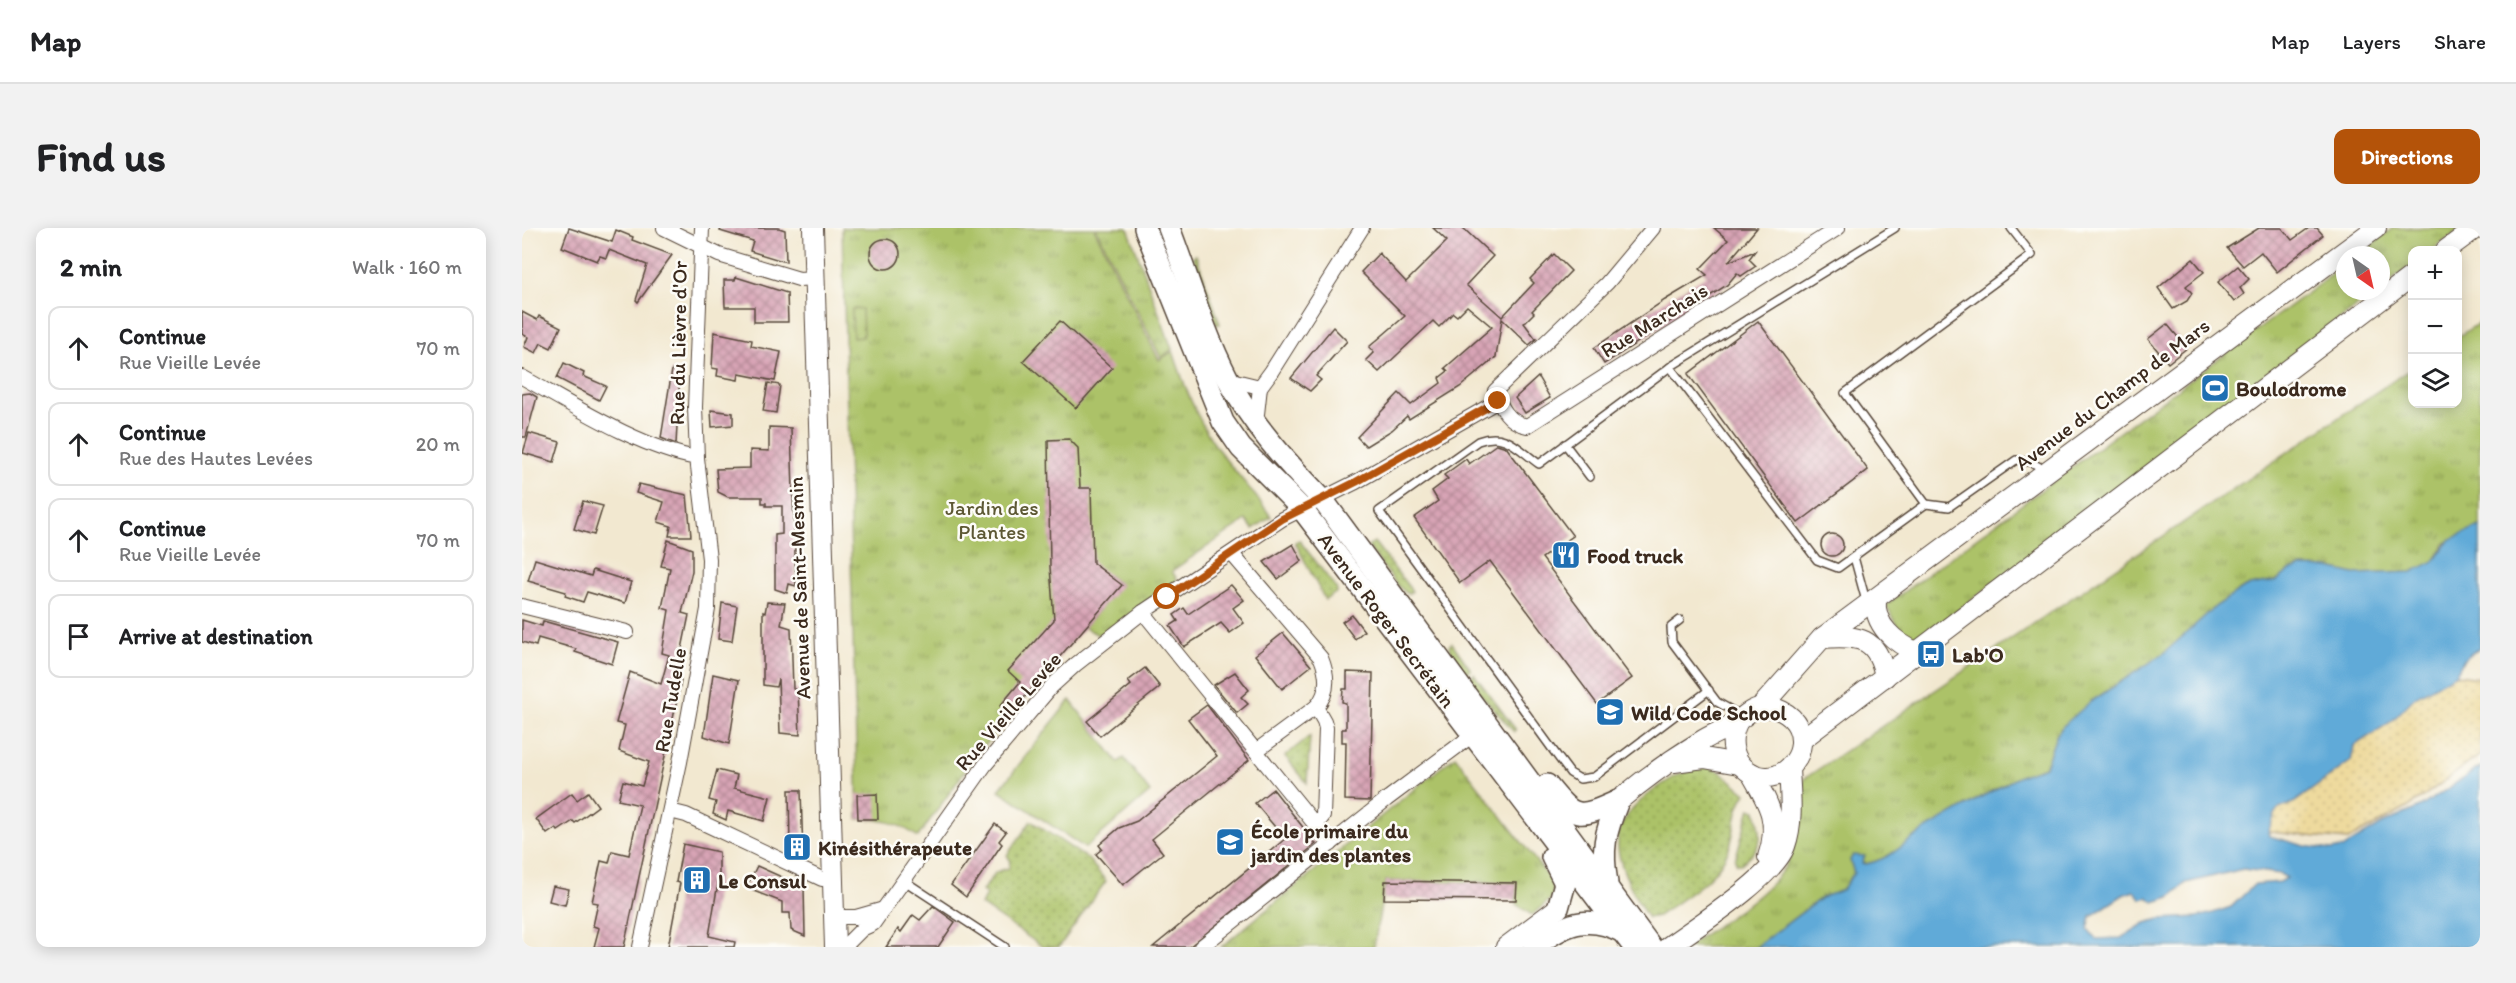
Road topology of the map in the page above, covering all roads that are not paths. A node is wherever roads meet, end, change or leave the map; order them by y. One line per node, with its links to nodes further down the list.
1 (664, 228): 14 (street)
2 (702, 228): 14 (street, Rue du Lièvre d'Or)
3 (813, 228): 15 (street, Avenue de Saint-Mesmin)
4 (1145, 228): 29 (main road, Avenue Roger Secrétain)
5 (1169, 228): 19 (main road, Avenue Roger Secrétain)
6 (1362, 228): 20 (street)
7 (1653, 228): 21 (street)
8 (1838, 228): 21 (street, Rue Marchais)
9 (1895, 228): 17 (lane)
10 (2012, 228): 28 (lane)
11 (2376, 228): 25 (street, Avenue du Champ de Mars)
12 (2476, 228): 13 (street)
13 (2451, 246)
14 (701, 248): 15 (street); 24 (street, Rue du Lièvre d'Or)
15 (814, 278): 56 (street, Avenue de Saint-Mesmin)
16 (2408, 279): 38 (street)
17 (1670, 367): 23 (lane); 31 (lane)
18 (522, 377): 24 (street)
19 (1227, 379): 20 (street); 22 (main road, Avenue Roger Secrétain)
20 (1260, 387): 22 (street)
21 (1498, 401): 27 (street, Rue Vieille Levée)
22 (1256, 423): 27 (main road, Avenue Roger Secrétain)
23 (1565, 444): 26 (lane); 40 (lane)
24 (697, 458): 52 (street, Rue Tudelle)
25 (2047, 472): 28 (lane); 32 (street, Avenue du Champ de Mars)
26 (1590, 477)
27 (1322, 499): 29 (street, Rue Vieille Levée); 41 (main road, Avenue Roger Secrétain)
28 (1926, 504): 31 (lane)
29 (1302, 509): 30 (street, Rue Vieille Levée); 44 (main road, Avenue Roger Secrétain)
30 (1232, 554): 34 (street, Rue Vieille Levée); 42 (street)
31 (1854, 557): 32 (lane)
32 (1872, 602): 37 (street, Avenue du Champ de Mars); 38 (street)
33 (522, 606): 36 (street)
34 (1143, 612): 46 (street); 57 (street, Rue Vieille Levée)
35 (1680, 620): 40 (lane)
36 (627, 632)
37 (1822, 639): 39 (street); 43 (street, Avenue du Champ de Mars)
38 (1918, 653): 39 (street)
39 (1886, 677): 45 (street)
40 (1708, 690): 43 (lane)
41 (1473, 706): 51 (main road); 58 (main road, Avenue Roger Secrétain)
42 (1316, 707): 46 (street); 53 (street)
43 (1747, 715): 45 (street); 47 (street, Avenue du Champ de Mars); 50 (street)
44 (1474, 734): 49 (main road, Avenue Roger Secrétain); 54 (street)
45 (1801, 740): 48 (street)
46 (1256, 751): 53 (street)
47 (1671, 762): 50 (street, Avenue du Champ de Mars); 51 (street, Avenue du Champ de Mars)
48 (1789, 768): 50 (street, Avenue du Champ de Mars); 55 (street)
49 (1499, 769): 61 (main road); 62 (main road, Avenue Roger Secrétain)
50 (1745, 769): 55 (street)
51 (1618, 801): 58 (main road)
52 (670, 811): 56 (street); 63 (street, Rue Tudelle)
53 (1316, 825): 54 (street)
54 (1331, 844): 67 (street)
55 (1762, 874): 72 (street)
56 (832, 879): 60 (street, Avenue de Saint-Mesmin)
57 (903, 880): 59 (street, Rue Vieille Levée); 66 (lane)
58 (1607, 887): 62 (main road, Avenue Roger Secrétain)
59 (884, 909): 60 (street); 65 (street, Rue Vieille Levée)
60 (834, 917): 64 (street, Avenue de Saint-Mesmin)
61 (1563, 917): 62 (main road); 68 (street); 69 (main road); 70 (main road)
62 (1630, 935): 71 (main road)
63 (640, 947)
64 (835, 947)
65 (843, 947)
66 (1005, 947)
67 (1201, 947)
68 (1506, 947)
69 (1534, 947)
70 (1557, 947)
71 (1651, 947)
72 (1668, 947)

